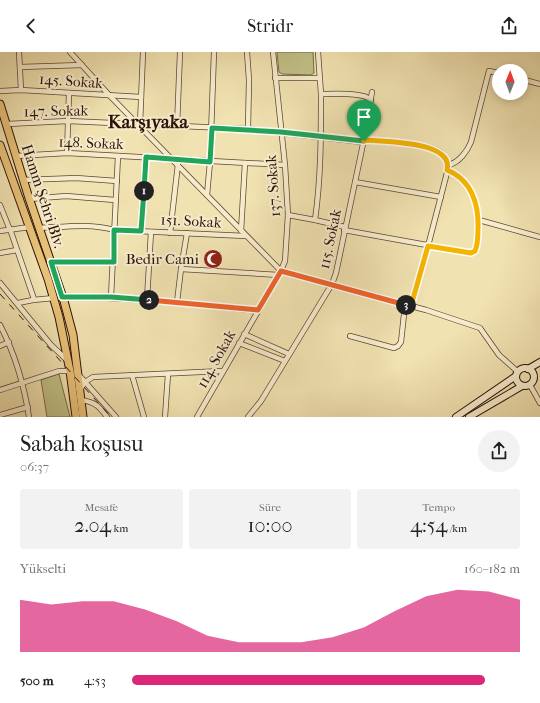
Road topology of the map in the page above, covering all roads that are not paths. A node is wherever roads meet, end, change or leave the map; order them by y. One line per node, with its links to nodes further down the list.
1 (19, 52): 10 (street)
2 (70, 52): 9 (street)
3 (143, 52): 22 (street)
4 (180, 52): 28 (street)
5 (214, 52): 29 (street)
6 (246, 52): 30 (street)
7 (273, 52): 12 (street, 137. Sokak)
8 (318, 52): 13 (street)
9 (82, 65): 10 (street); 21 (street)
10 (20, 67): 16 (street)
11 (492, 72): 44 (street)
12 (275, 78): 13 (street); 31 (street, 137. Sokak)
13 (319, 78): 20 (street)
14 (528, 81): 15 (street)
15 (540, 84)
16 (21, 90): 17 (street, 145. Sokak); 19 (street, 145. Sokak)
17 (0, 91)
18 (372, 92): 23 (street, 115. Sokak)
19 (69, 93): 21 (street, 145. Sokak); 25 (street)
20 (321, 94): 23 (street); 32 (street)
21 (110, 96): 22 (street, 145. Sokak); 27 (street)
22 (141, 97): 27 (street)
23 (371, 100): 33 (street, 115. Sokak)
24 (1, 109): 26 (main road, Hamm Şehri Blv.)
25 (68, 121): 26 (street, 147. Sokak); 27 (street, 147. Sokak); 35 (street)
26 (4, 125): 36 (main road, Hamm Şehri Blv.)
27 (140, 125): 28 (street, 147. Sokak); 39 (street)
28 (177, 126): 29 (street, 147. Sokak)
29 (212, 128): 30 (street, 147. Sokak); 40 (street)
30 (248, 129): 31 (street, 147. Sokak)
31 (281, 132): 32 (street, 147. Sokak); 43 (street, 137. Sokak)
32 (322, 137): 33 (street, 147. Sokak); 54 (street)
33 (364, 141): 44 (street, 147. Sokak); 47 (street, 115. Sokak)
34 (0, 145): 56 (main road, Hamm Şehri Blv.)
35 (67, 153): 36 (street, 148. Sokak); 37 (street, 148. Sokak)
36 (16, 156): 45 (main road, Hamm Şehri Blv.)
37 (118, 156): 38 (street, 148. Sokak); 46 (street)
38 (146, 157): 39 (street, 148. Sokak); 62 (street)
39 (173, 160): 40 (street, 148. Sokak); 42 (street)
40 (210, 162): 41 (street, 148. Sokak); 48 (street)
41 (244, 163): 43 (street, 148. Sokak); 63 (street)
42 (178, 164): 48 (street); 65 (street)
43 (284, 165): 53 (street, 137. Sokak)
44 (448, 168): 49 (street); 55 (street, 147. Sokak)
45 (23, 180): 46 (street); 50 (main road, Hamm Şehri Blv.)
46 (117, 181): 51 (street)
47 (355, 182): 49 (street); 59 (street, 115. Sokak)
48 (207, 195): 63 (street)
49 (440, 197): 69 (street)
50 (29, 199): 51 (street); 57 (main road, Hamm Şehri Blv.)
51 (115, 200): 60 (street)
52 (0, 205): 58 (street)
53 (288, 215): 54 (street); 75 (street, 137. Sokak)
54 (315, 220): 59 (street)
55 (479, 220): 68 (street); 69 (street, 147. Sokak)
56 (30, 227): 58 (street); 80 (main road, Hamm Şehri Blv.)
57 (39, 228): 60 (street, 151. Sokak); 72 (main road, Hamm Şehri Blv.)
58 (10, 229): 61 (street); 70 (street)
59 (344, 229): 69 (street); 77 (street, 115. Sokak)
60 (114, 230): 62 (street, 151. Sokak); 73 (street)
61 (0, 231)
62 (141, 231): 64 (street, 151. Sokak)
63 (241, 231): 67 (street)
64 (151, 232): 65 (street, 151. Sokak); 82 (street)
65 (170, 233): 66 (street, 151. Sokak)
66 (188, 233): 67 (street, 151. Sokak); 74 (street)
67 (246, 236): 75 (street)
68 (540, 237)
69 (428, 246): 86 (street)
70 (17, 250): 71 (street); 81 (street)
71 (0, 253)
72 (51, 262): 73 (street); 78 (main road, Hamm Şehri Blv.)
73 (114, 262): 79 (street)
74 (181, 269): 75 (street); 83 (street)
75 (280, 273): 77 (street); 87 (street, 114. Sokak)
76 (0, 284): 84 (street)
77 (332, 284): 85 (street); 94 (street, 115. Sokak)
78 (62, 297): 79 (street); 100 (main road, Hamm Şehri Blv.)
79 (111, 297): 82 (street)
80 (54, 298): 81 (street); 95 (main road, Hamm Şehri Blv.)
81 (34, 299): 84 (street)
82 (147, 300): 83 (street)
83 (177, 302): 87 (street)
84 (18, 304): 95 (street)
85 (405, 305): 86 (street); 90 (street)
86 (411, 306): 102 (street)
87 (258, 310): 89 (street, 114. Sokak)
88 (0, 324): 91 (street)
89 (244, 334): 92 (street, 114. Sokak); 94 (street)
90 (350, 336)
91 (9, 342): 93 (street); 107 (street)
92 (239, 342): 96 (street); 99 (street, 114. Sokak)
93 (0, 346)
94 (289, 354): 96 (street, 115. Sokak)
95 (68, 361): 100 (main road, Hamm Şehri Blv.)
96 (285, 361): 124 (street, 115. Sokak)
97 (540, 362): 98 (main road)
98 (528, 369): 102 (main road); 105 (main road)
99 (222, 371): 101 (street); 123 (street, 114. Sokak)
100 (74, 372): 106 (street); 107 (street); 111 (main road, Hamm Şehri Blv.); 117 (main road, Hamm Şehri Blv.)
101 (168, 374): 103 (street); 122 (street)
102 (517, 374): 109 (main road); 125 (main road)
103 (132, 375): 106 (street); 121 (street)
104 (540, 375): 105 (main road)
105 (534, 379): 108 (main road)
106 (85, 382): 111 (street); 120 (street)
107 (23, 384): 110 (street); 114 (street)
108 (530, 385): 109 (main road); 113 (street)
109 (522, 386): 126 (main road)
110 (0, 390)
111 (80, 390): 112 (main road, Hamm Şehri Blv.)
112 (81, 400): 118 (main road, Hamm Şehri Blv.); 119 (street)
113 (540, 403)
114 (28, 407): 115 (street); 116 (street)
115 (0, 415)
116 (29, 417)
117 (76, 417)
118 (83, 417)
119 (108, 417)
120 (116, 417)
121 (144, 417)
122 (165, 417)
123 (197, 417)
124 (248, 417)
125 (456, 417)
126 (469, 417)

